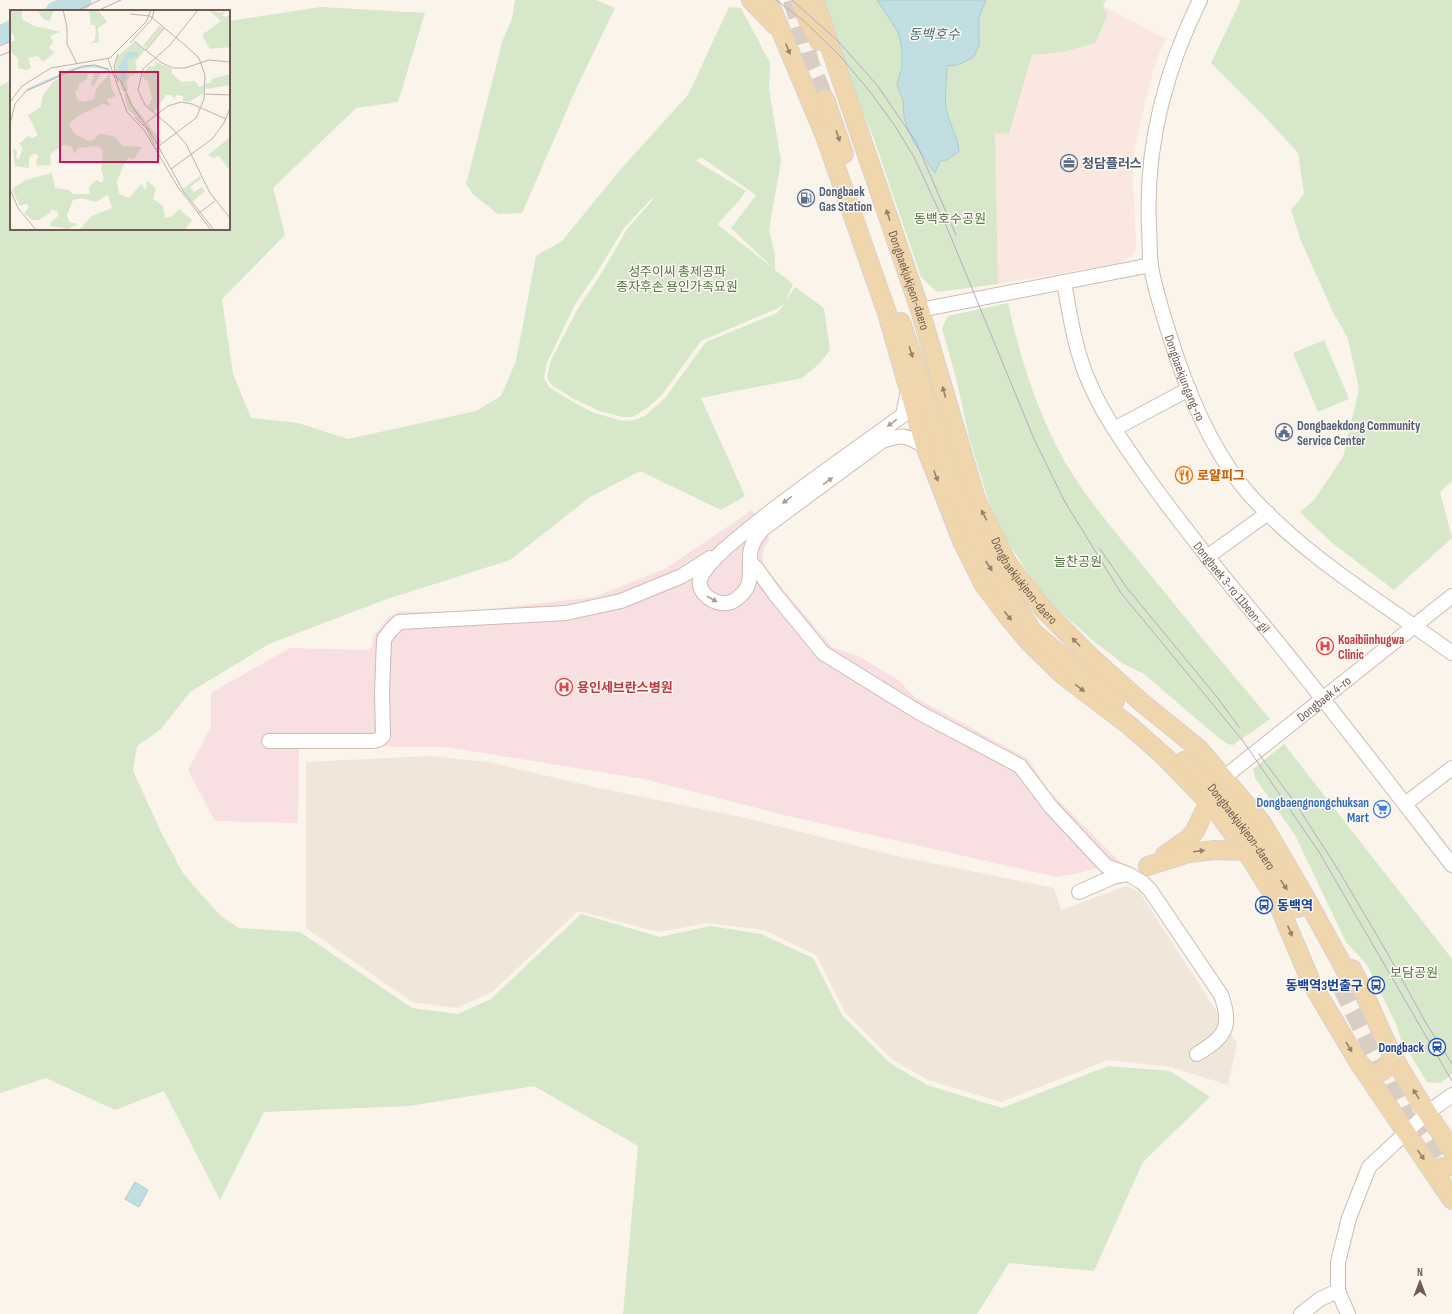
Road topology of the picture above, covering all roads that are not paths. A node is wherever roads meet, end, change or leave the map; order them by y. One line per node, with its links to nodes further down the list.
1 (751, 0): 6 (main road)
2 (768, 0): 6 (main road)
3 (800, 0): 7 (main road)
4 (814, 0): 7 (main road)
5 (1200, 0): 9 (street, Dongbaekjungang-ro)
6 (781, 32): 13 (main road, one-way to 13)
7 (845, 89): 11 (main road, Dongbaekjukjeon-daero, one-way to 7)
8 (825, 100): 16 (main road, Dongbaekjukjeon-daero, one-way to 16)
9 (1151, 265): 10 (street); 12 (street, Dongbaekjungang-ro)
10 (1064, 282): 11 (street); 14 (street, Dongbaek 3-ro 11beon-gil)
11 (920, 310): 31 (main road, Dongbaekjukjeon-daero, one-way to 11)
12 (1189, 389): 14 (street); 17 (street, Dongbaekjungang-ro)
13 (908, 391): 15 (main road); 19 (street, one-way to 19)
14 (1114, 428): 20 (street, Dongbaek 3-ro 11beon-gil)
15 (925, 446): 18 (main road, one-way to 18); 21 (street, one-way to 15)
16 (955, 491): 18 (main road); 30 (main road, Dongbaekjukjeon-daero, one-way to 30)
17 (1268, 513): 20 (street); 27 (street, Dongbaekjungang-ro)
18 (962, 541): 28 (main road, one-way to 28)
19 (726, 547): 22 (street); 23 (street)
20 (1206, 557): 32 (street, Dongbaek 3-ro 11beon-gil)
21 (750, 562): 24 (street); 25 (street)
22 (682, 576): 23 (street); 33 (street)
23 (700, 579): 24 (street, one-way to 24)
24 (746, 588): 25 (street)
25 (775, 594): 41 (street)
26 (1452, 596): 27 (street, Dongbaek 4-ro)
27 (1414, 626): 29 (street, Dongbaekjungang-ro); 32 (street, Dongbaek 4-ro)
28 (1030, 643): 30 (main road); 37 (main road, one-way to 37)
29 (1452, 653)
30 (1063, 657): 31 (main road, Dongbaekjukjeon-daero, one-way to 31)
31 (1093, 659): 35 (main road)
32 (1323, 698): 35 (street, Dongbaek 4-ro); 36 (street, Dongbaek 3-ro 11beon-gil)
33 (269, 741)
34 (1452, 768): 36 (street)
35 (1232, 771): 44 (main road)
36 (1405, 804): 39 (street, Dongbaek 3-ro 11beon-gil)
37 (1211, 805): 38 (main road); 40 (main road)
38 (1246, 851): 40 (main road, one-way to 38); 45 (main road, one-way to 45)
39 (1452, 864)
40 (1148, 866): 41 (street)
41 (1128, 874): 42 (street); 43 (street)
42 (1079, 892)
43 (1197, 1054)
44 (1392, 1054): 45 (main road); 47 (main road, one-way to 44)
45 (1359, 1063): 48 (main road)
46 (1452, 1095): 47 (street)
47 (1427, 1113): 48 (street); 49 (main road)
48 (1406, 1132): 51 (main road, one-way to 51); 52 (street)
49 (1452, 1150)
50 (1452, 1166): 51 (main road)
51 (1447, 1193)
52 (1338, 1291): 53 (street); 54 (street)
53 (1301, 1314)
54 (1348, 1314)

